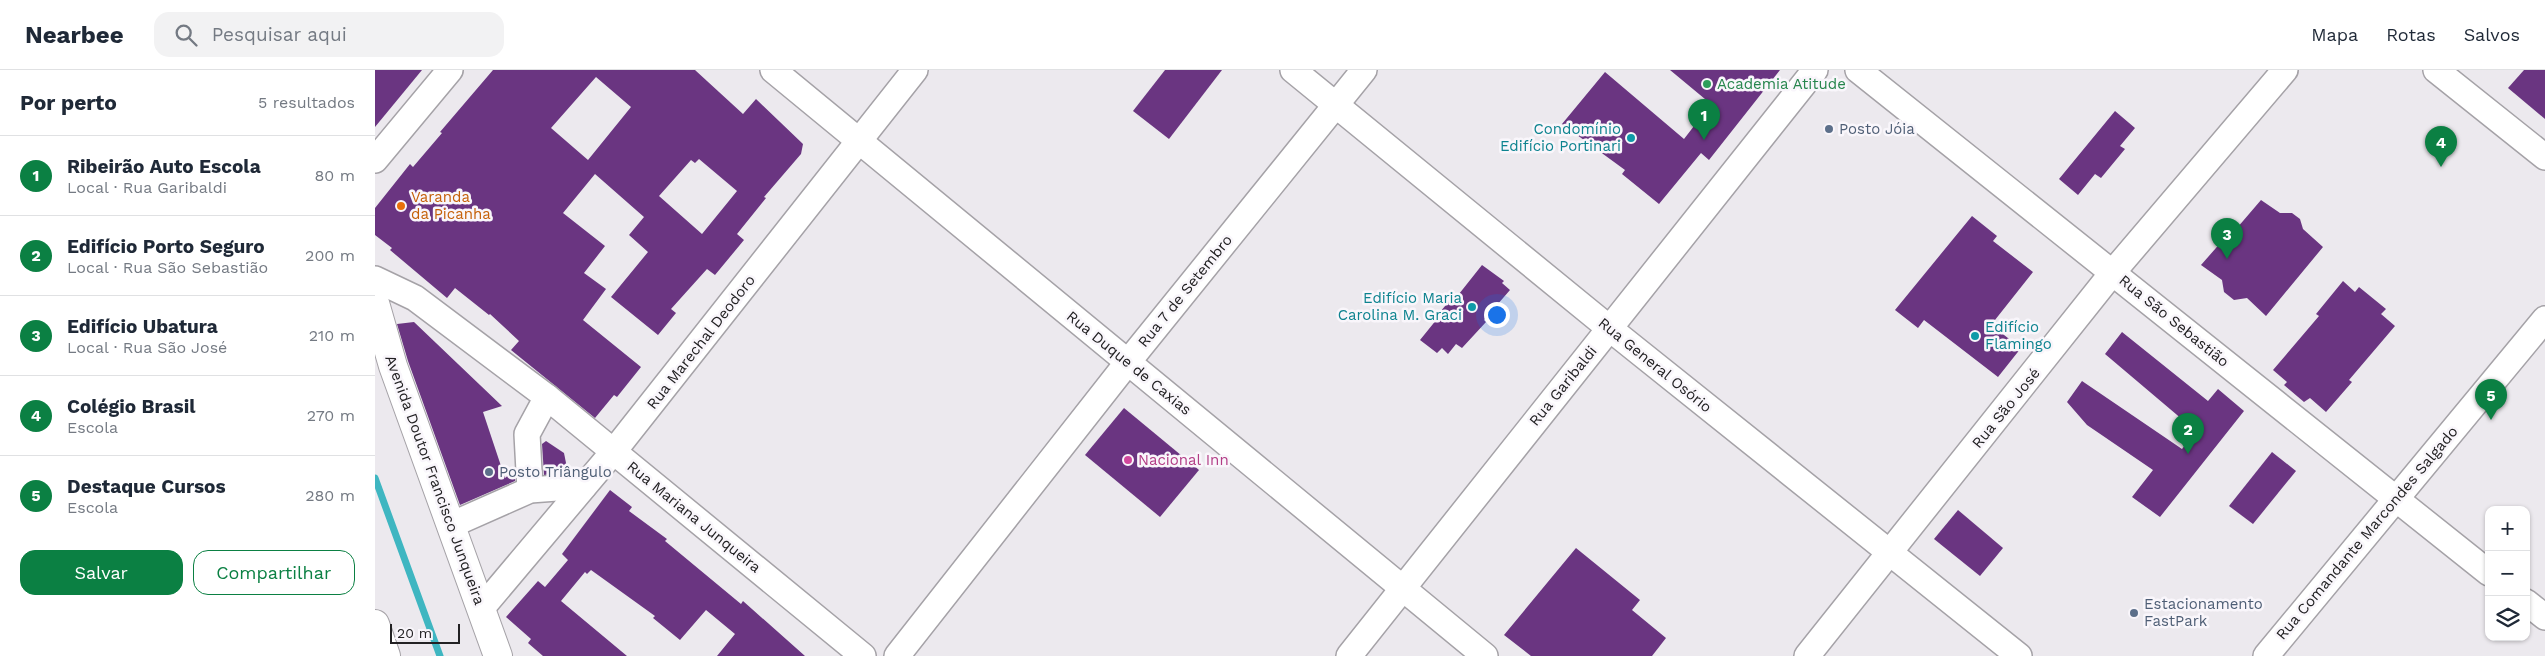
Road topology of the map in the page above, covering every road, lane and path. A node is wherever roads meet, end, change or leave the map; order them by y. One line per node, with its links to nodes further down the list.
1 (450, 70): 13 (street)
2 (773, 70): 11 (street, Rua Duque de Caxias)
3 (915, 70): 11 (street, Rua Marechal Deodoro)
4 (1293, 70): 10 (street, Rua General Osório)
5 (1364, 70): 10 (street, Rua 7 de Setembro)
6 (1815, 70): 18 (street, Rua Garibaldi)
7 (1858, 70): 14 (street, Rua São Sebastião)
8 (2285, 70): 14 (street, Rua São José)
9 (2436, 70): 12 (street)
10 (1336, 105): 18 (street, Rua General Osório); 19 (street, Rua 7 de Setembro)
11 (859, 141): 19 (street, Rua Duque de Caxias); 21 (street, Rua Marechal Deodoro)
12 (2545, 157)
13 (375, 160)
14 (2113, 272): 24 (street, Rua São Sebastião); 26 (street, Rua São José)
15 (375, 279): 20 (street, Rua Mariana Junqueira)
16 (375, 303): 25 (main road, Avenida Doutor Francisco Junqueira)
17 (2545, 319): 24 (street, Rua Comandante Marcondes Salgado)
18 (1609, 328): 26 (street, Rua General Osório); 28 (street, Rua Garibaldi)
19 (1128, 362): 28 (street, Rua Duque de Caxias); 36 (street, Rua 7 de Setembro)
20 (547, 396): 21 (street, Rua Mariana Junqueira); 23 (street)
21 (614, 452): 22 (street, Rua Marechal Deodoro); 35 (street, Rua Mariana Junqueira)
22 (584, 486): 23 (street); 30 (street, Rua Marechal Deodoro)
23 (530, 490): 25 (street)
24 (2395, 499): 27 (street, Rua São Sebastião); 41 (street, Rua Comandante Marcondes Salgado)
25 (451, 526): 30 (main road, Avenida Doutor Francisco Junqueira)
26 (1890, 553): 39 (street, Rua São José); 40 (street, Rua General Osório)
27 (2485, 570)
28 (1402, 588): 37 (street, Rua Garibaldi); 38 (street, Rua Duque de Caxias)
29 (2530, 605): 31 (street)
30 (481, 609): 34 (main road, Avenida Doutor Francisco Junqueira)
31 (2545, 617)
32 (375, 624): 33 (main road)
33 (386, 656)
34 (498, 656)
35 (863, 656)
36 (897, 656)
37 (1349, 656)
38 (1485, 656)
39 (1807, 656)
40 (2019, 656)
41 (2266, 656)

